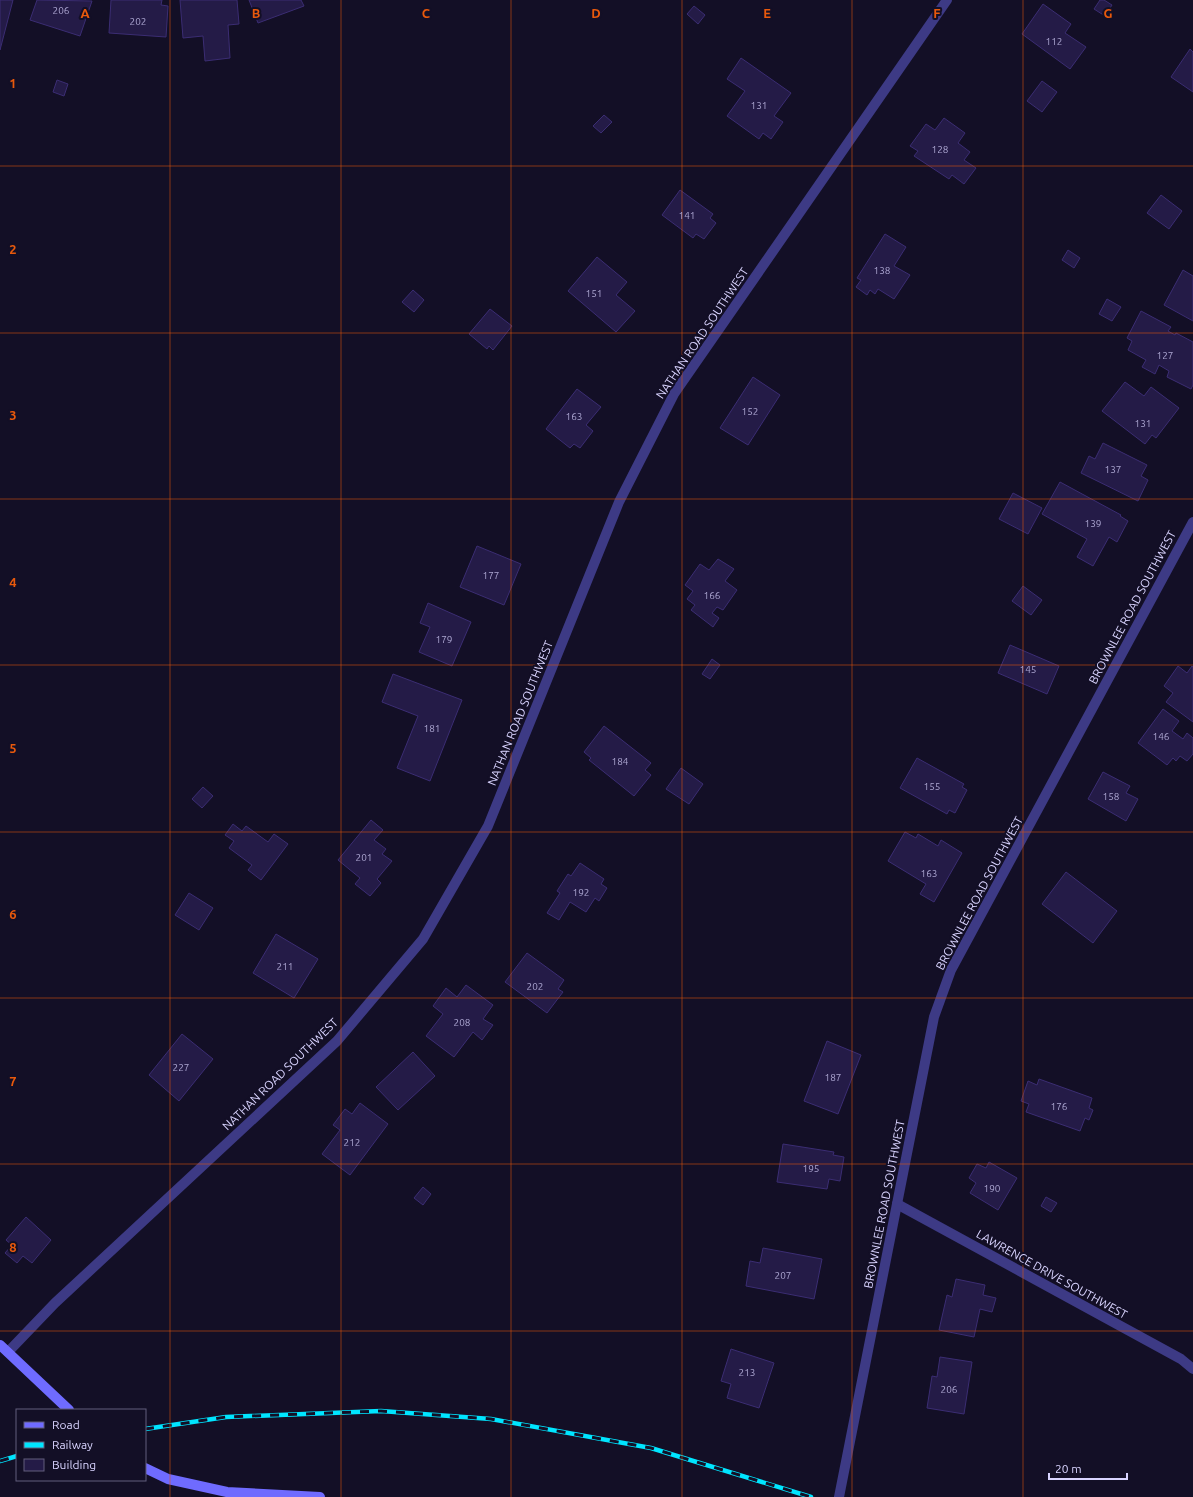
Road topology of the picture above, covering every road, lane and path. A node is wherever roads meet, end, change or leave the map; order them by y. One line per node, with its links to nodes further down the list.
1 (947, 0): 5 (street, NATHAN ROAD SOUTHWEST)
2 (1193, 522): 3 (street, BROWNLEE ROAD SOUTHWEST)
3 (898, 1204): 6 (street, LAWRENCE DRIVE SOUTHWEST); 11 (street, BROWNLEE ROAD SOUTHWEST)
4 (0, 1345): 5 (street)
5 (8, 1352): 7 (street)
6 (1193, 1369)
7 (67, 1409)
8 (146, 1468): 9 (street)
9 (299, 1496): 10 (street)
10 (320, 1497)
11 (839, 1497)

